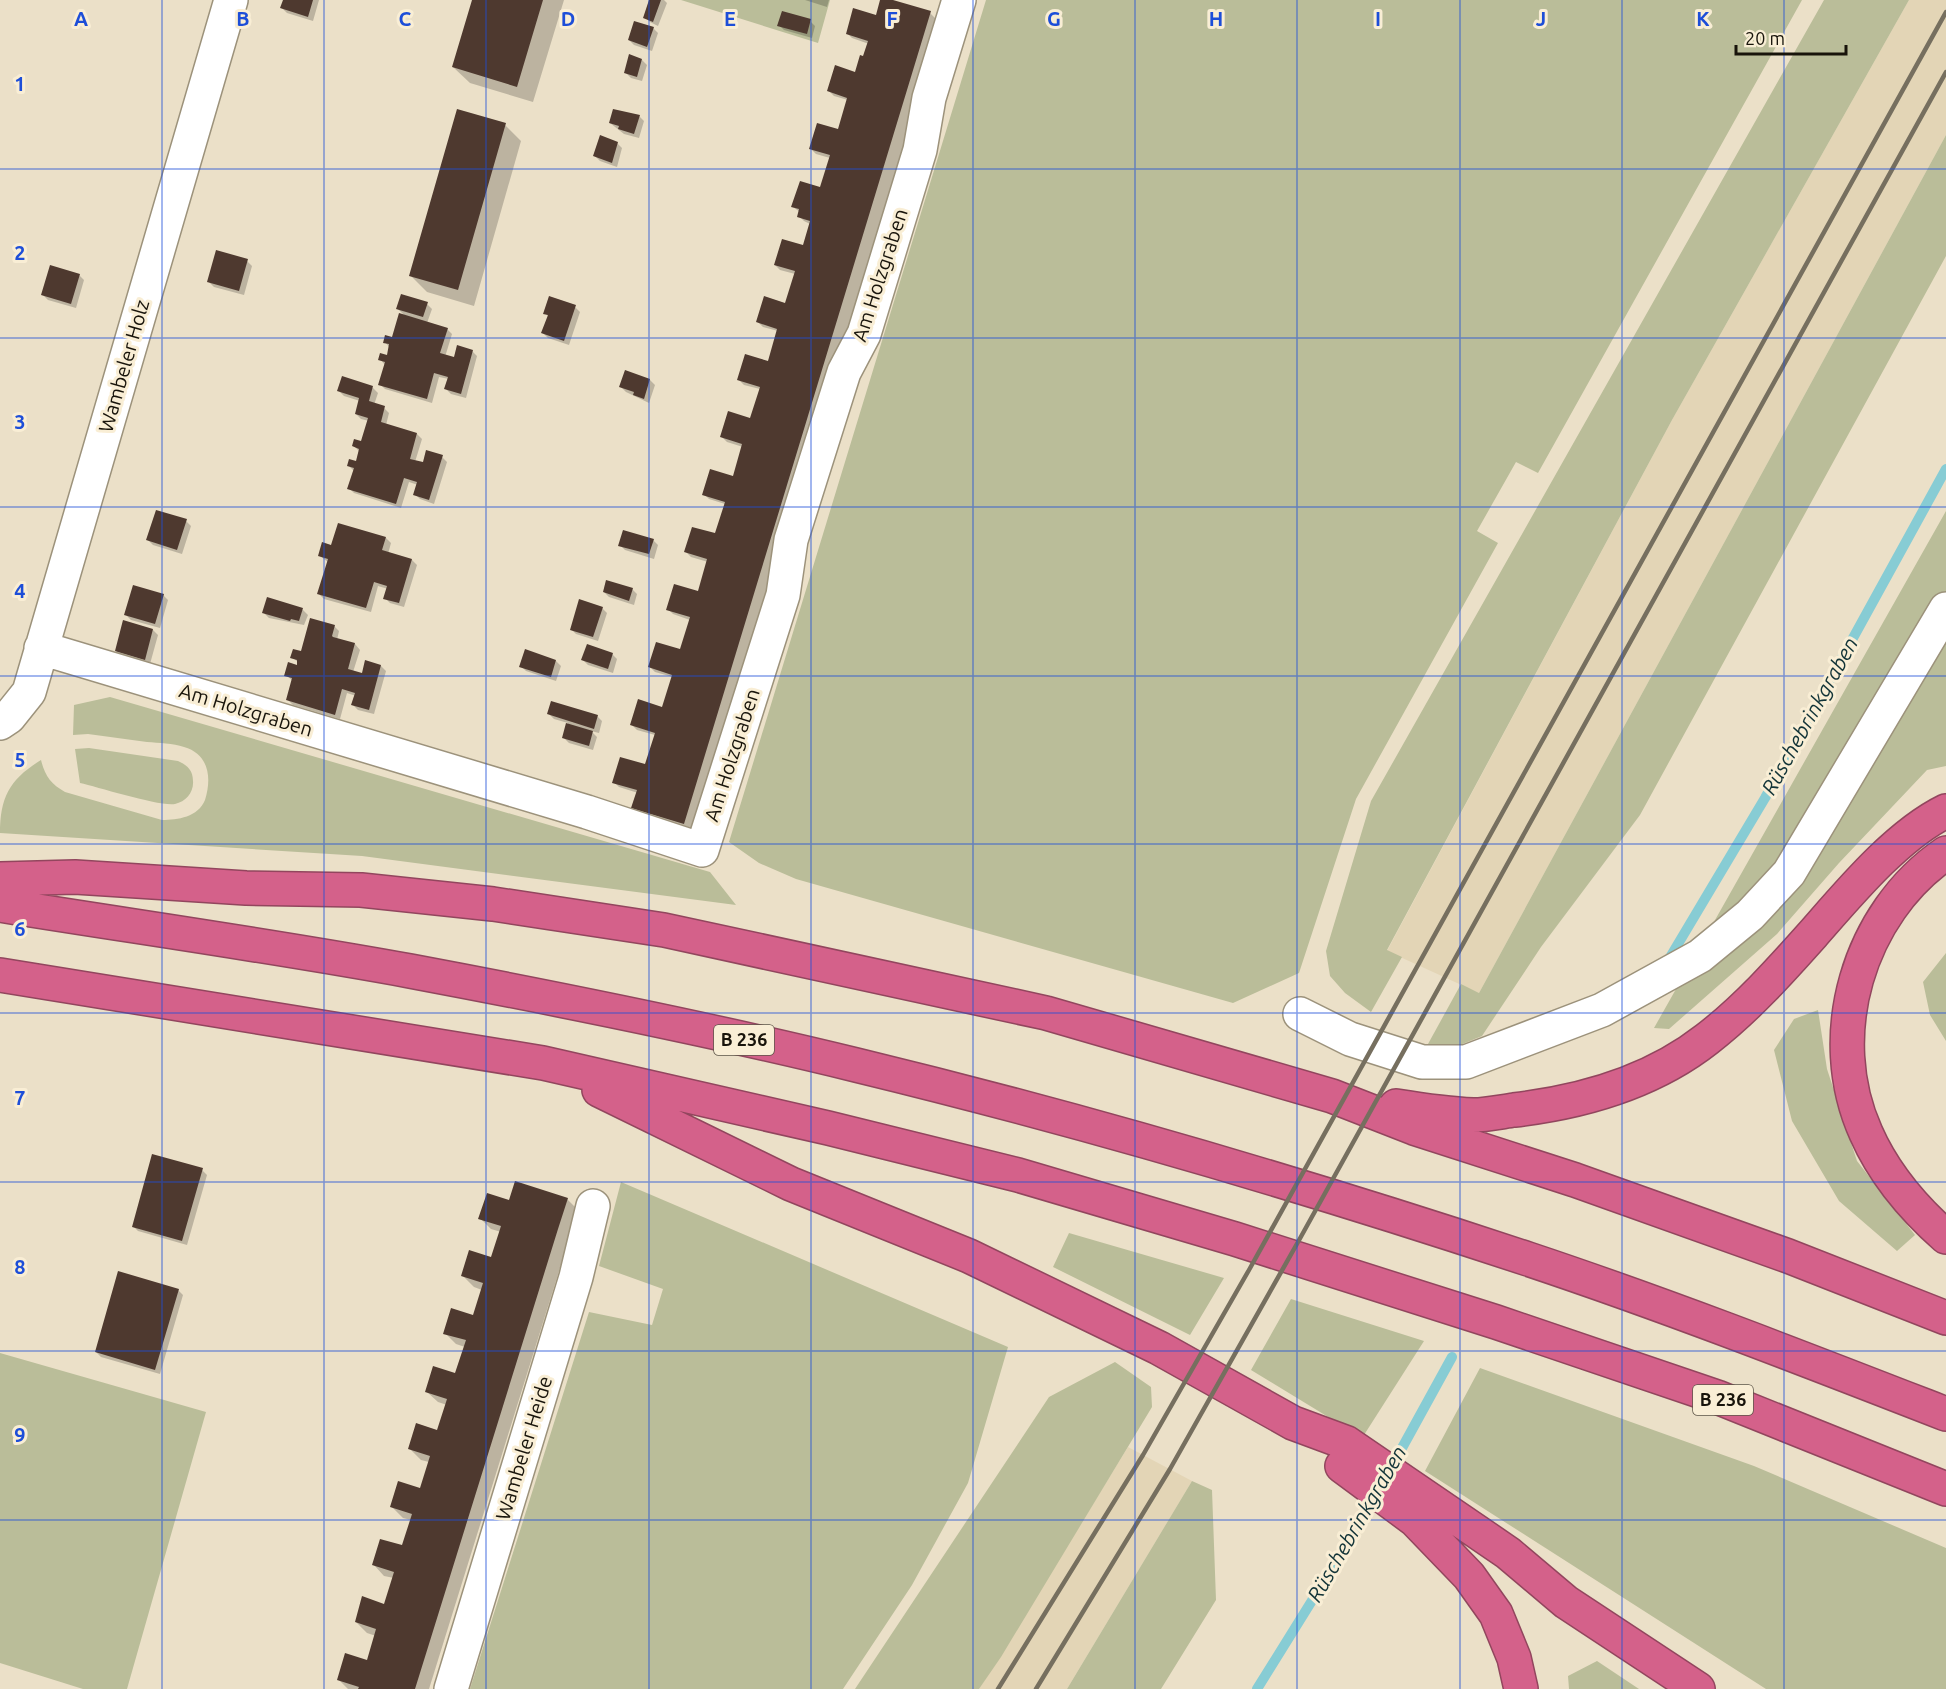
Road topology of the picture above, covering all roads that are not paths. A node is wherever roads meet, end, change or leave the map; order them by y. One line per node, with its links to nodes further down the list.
1 (231, 0): 4 (street, Wambeler Holz)
2 (959, 0): 4 (street, Am Holzgraben)
3 (1946, 609): 11 (street)
4 (41, 648): 5 (street, Wambeler Holz)
5 (0, 723)
6 (1946, 811): 13 (highway)
7 (1946, 854): 15 (highway)
8 (0, 879): 13 (highway)
9 (0, 905): 17 (highway, B 236)
10 (0, 975): 12 (highway, B 236)
11 (1300, 1014)
12 (543, 1063): 18 (highway, B 236); 19 (highway)
13 (1332, 1096): 16 (highway)
14 (593, 1206): 20 (street, Wambeler Heide)
15 (1946, 1237)
16 (1946, 1318)
17 (1946, 1414)
18 (1946, 1489)
19 (1416, 1505): 21 (highway); 22 (highway)
20 (450, 1689)
21 (1521, 1689)
22 (1698, 1689)

